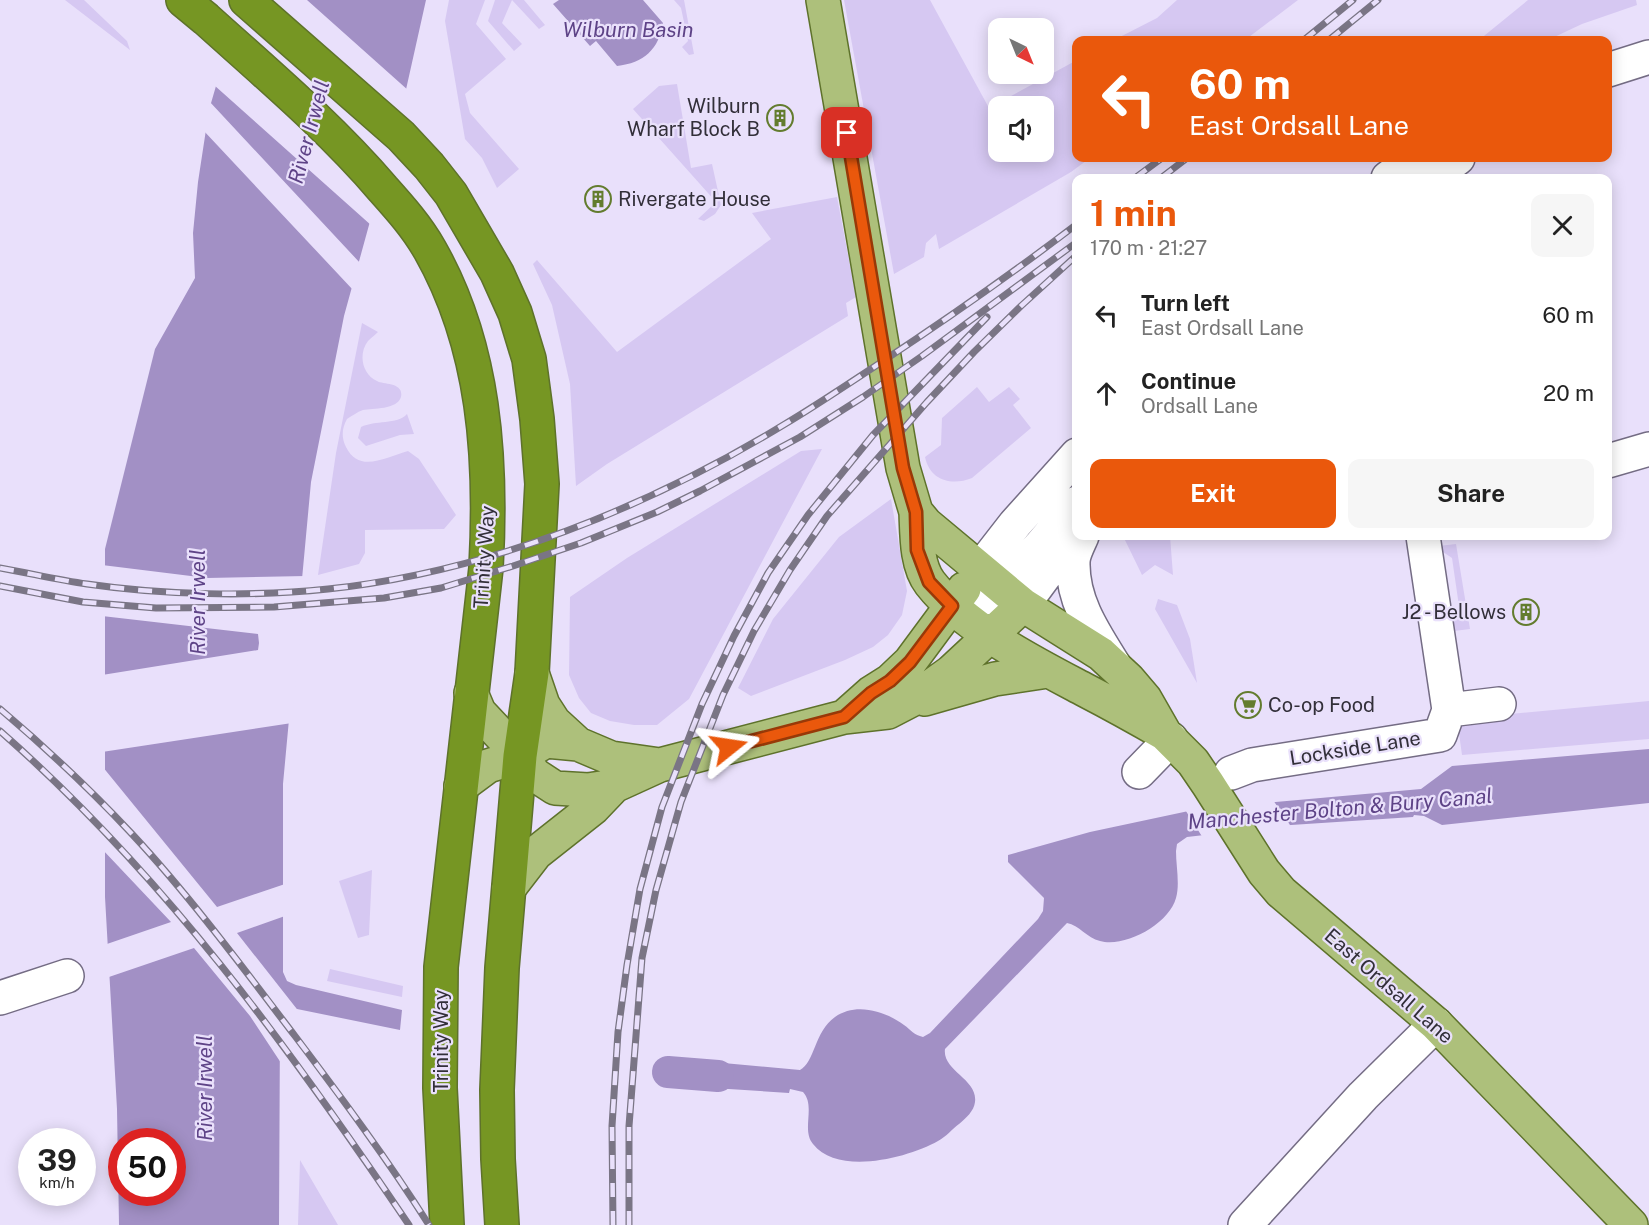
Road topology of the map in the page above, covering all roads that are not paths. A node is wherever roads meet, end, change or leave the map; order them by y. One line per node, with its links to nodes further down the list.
1 (183, 0): 26 (highway, Trinity Way)
2 (246, 0): 25 (highway)
3 (823, 0): 14 (main road)
4 (1649, 57): 5 (street)
5 (1612, 69)
6 (1410, 162): 8 (street)
7 (1453, 162): 9 (street)
8 (1393, 174)
9 (1436, 174)
10 (1649, 449): 11 (street)
11 (1612, 460)
12 (1072, 461): 15 (street)
13 (1072, 509): 20 (street)
14 (916, 512): 17 (main road, East Ordsall Lane); 21 (main road, East Ordsall Lane)
15 (1011, 529): 17 (street); 20 (street)
16 (1072, 535): 20 (street)
17 (945, 540): 20 (main road, East Ordsall Lane)
18 (1080, 540): 23 (street)
19 (1424, 540): 29 (street)
20 (1002, 587): 21 (main road); 22 (main road); 23 (main road, East Ordsall Lane)
21 (952, 606): 22 (main road, East Ordsall Lane); 30 (main road)
22 (991, 636): 24 (main road, East Ordsall Lane); 27 (main road)
23 (1114, 665): 31 (main road, East Ordsall Lane)
24 (1048, 671): 27 (main road); 31 (main road, East Ordsall Lane)
25 (532, 673): 32 (main road); 33 (highway)
26 (471, 693): 33 (main road); 37 (highway, Trinity Way)
27 (906, 704): 30 (main road)
28 (1499, 704): 29 (street)
29 (1449, 710): 36 (street, Lockside Lane)
30 (844, 717): 34 (main road)
31 (1168, 736): 35 (street); 36 (main road, East Ordsall Lane)
32 (578, 744): 33 (main road); 34 (main road)
33 (520, 756): 37 (main road); 38 (main road); 39 (highway)
34 (660, 765): 38 (main road)
35 (1138, 772)
36 (1223, 785): 42 (main road, East Ordsall Lane)
37 (461, 786): 43 (highway, Trinity Way)
38 (614, 786): 39 (main road)
39 (509, 888): 44 (highway)
40 (67, 976): 41 (street)
41 (0, 998)
42 (1436, 1024): 45 (street); 46 (main road, East Ordsall Lane)
43 (447, 1225)
44 (502, 1225)
45 (1245, 1225)
46 (1631, 1225)

